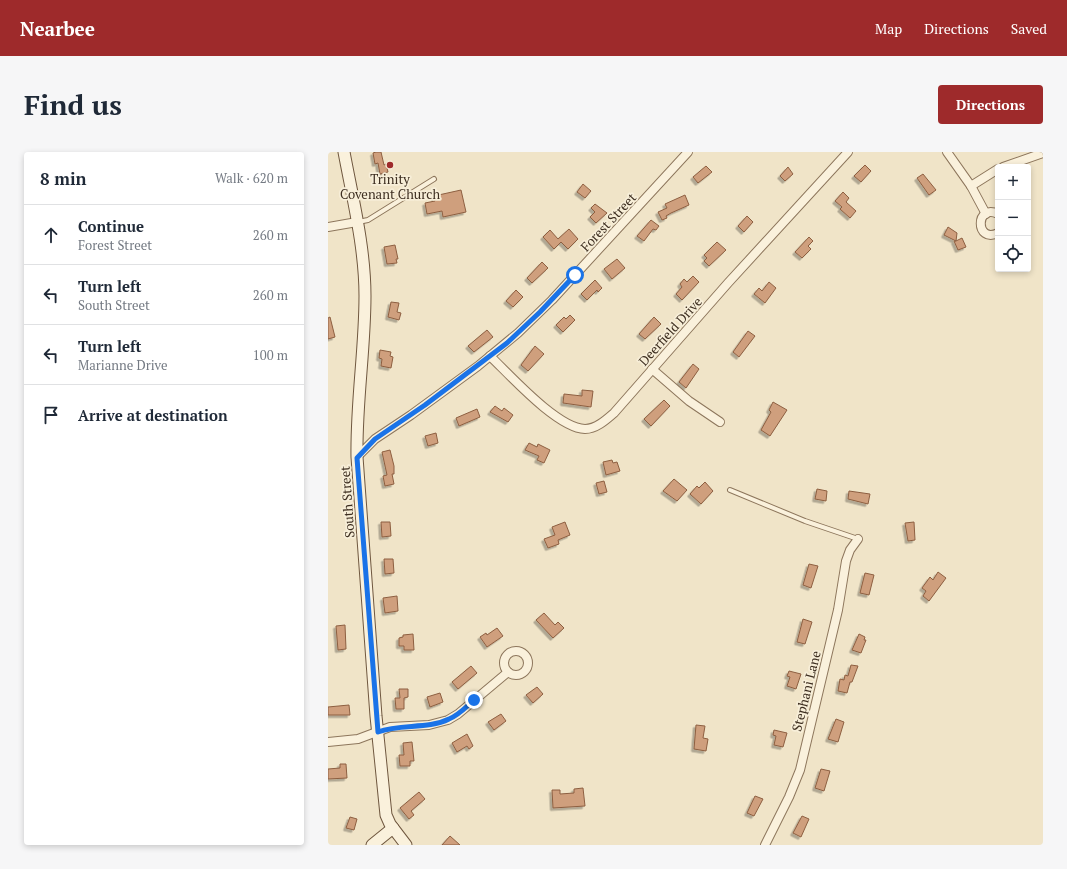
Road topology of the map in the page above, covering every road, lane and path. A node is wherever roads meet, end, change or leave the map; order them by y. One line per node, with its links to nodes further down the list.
1 (344, 152): 12 (street, South Street)
2 (688, 152): 15 (street, Forest Street)
3 (848, 152): 16 (street, Deerfield Drive)
4 (947, 152): 9 (street)
5 (1043, 153): 6 (street)
6 (1012, 164)
7 (995, 171): 9 (street)
8 (434, 178): 12 (lane)
9 (971, 186): 11 (street)
10 (995, 213): 11 (street)
11 (986, 214): 14 (street)
12 (357, 222): 13 (street); 18 (street, South Street)
13 (328, 227)
14 (995, 233)
15 (490, 356): 16 (street, Deerfield Drive); 18 (street, Forest Street)
16 (652, 369): 17 (street)
17 (720, 422)
18 (357, 458): 22 (street, South Street)
19 (730, 490): 20 (lane)
20 (858, 539): 27 (street, Stephani Lane)
21 (508, 672): 22 (street)
22 (378, 732): 23 (street); 24 (street, South Street)
23 (328, 742)
24 (393, 828): 25 (street); 26 (street, South Street)
25 (372, 845)
26 (406, 845)
27 (765, 845)

